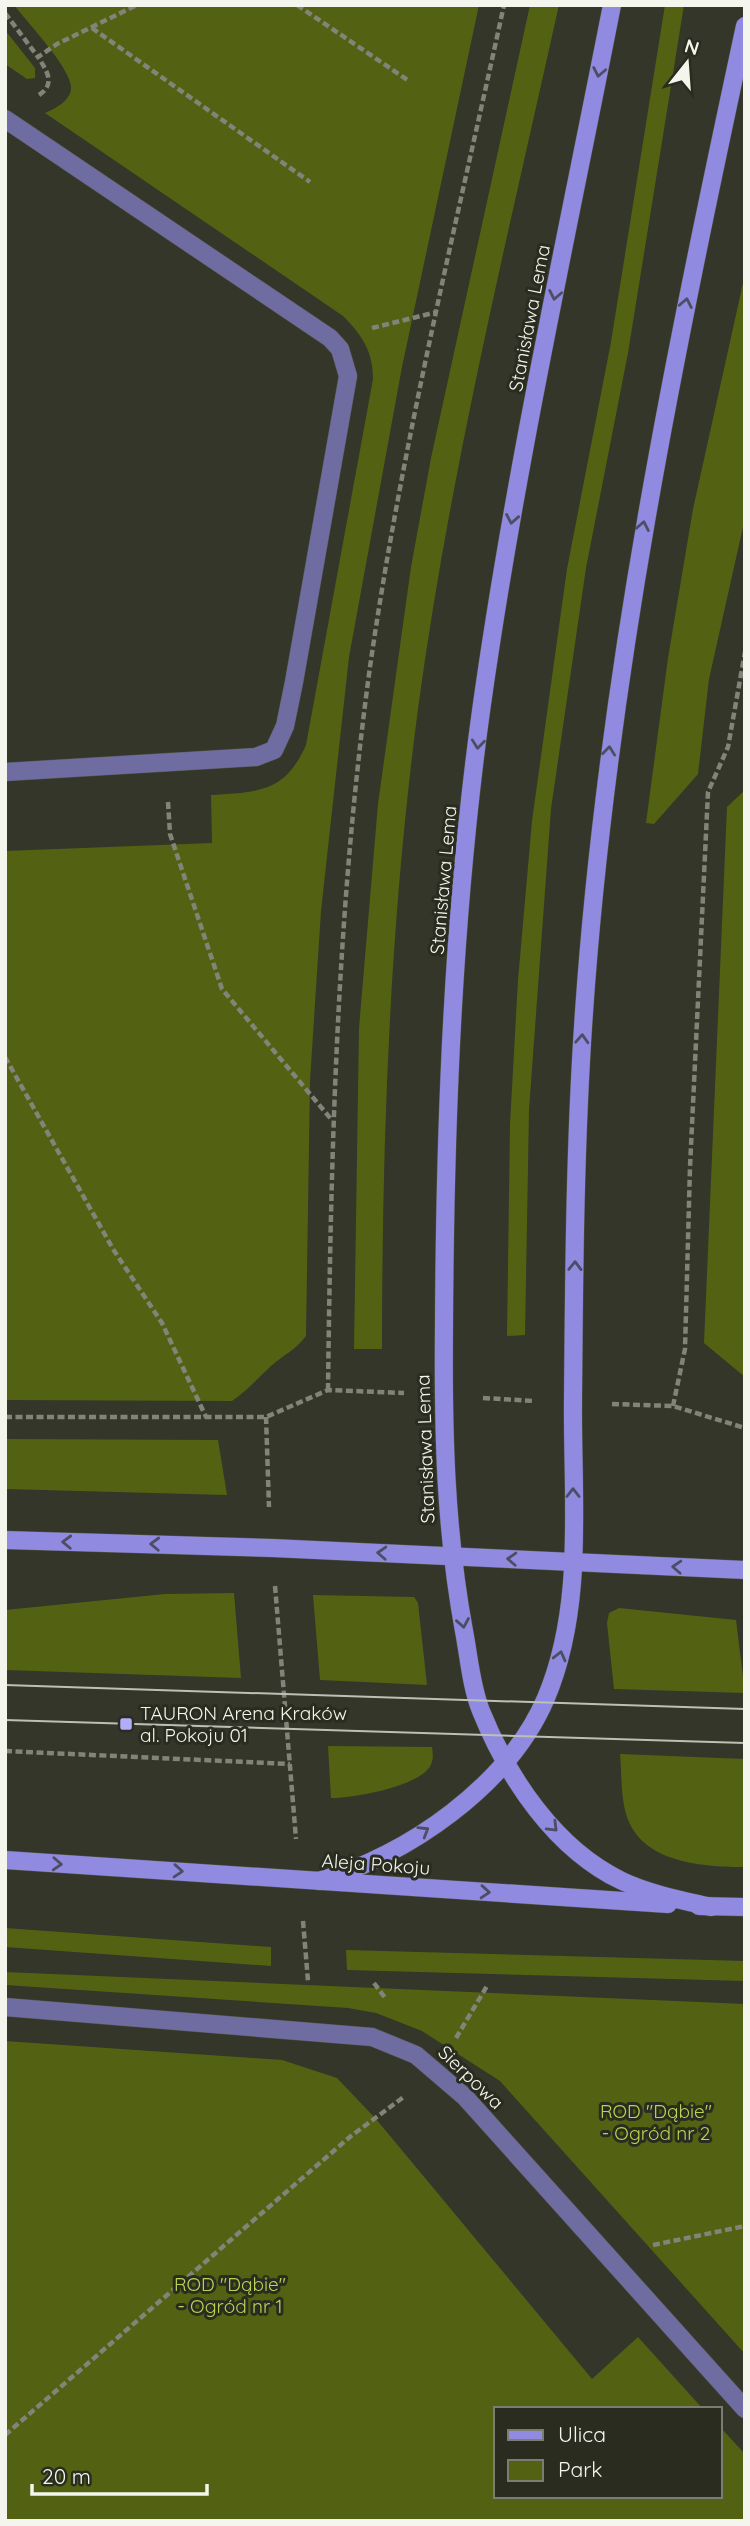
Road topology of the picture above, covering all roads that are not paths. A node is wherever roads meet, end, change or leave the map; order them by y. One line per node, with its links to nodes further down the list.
1 (612, 5): 6 (main road, Stanisława Lema, one-way to 6)
2 (745, 26): 7 (main road, one-way to 2)
3 (11, 123): 4 (street)
4 (5, 772)
5 (5, 1540): 6 (main road, one-way to 5)
6 (450, 1556): 7 (main road, one-way to 6); 9 (main road, Stanisława Lema, one-way to 9)
7 (573, 1562): 8 (main road, one-way to 7); 9 (main road, one-way to 7)
8 (745, 1570)
9 (506, 1762): 11 (main road, one-way to 9); 12 (main road, Stanisława Lema, one-way to 12)
10 (5, 1860): 11 (main road, Aleja Pokoju, one-way to 11)
11 (319, 1881): 12 (main road, Aleja Pokoju, one-way to 12)
12 (711, 1907): 13 (main road, Aleja Pokoju)
13 (745, 1907)
14 (5, 2007): 15 (street, Sierpowa)
15 (745, 2409)

